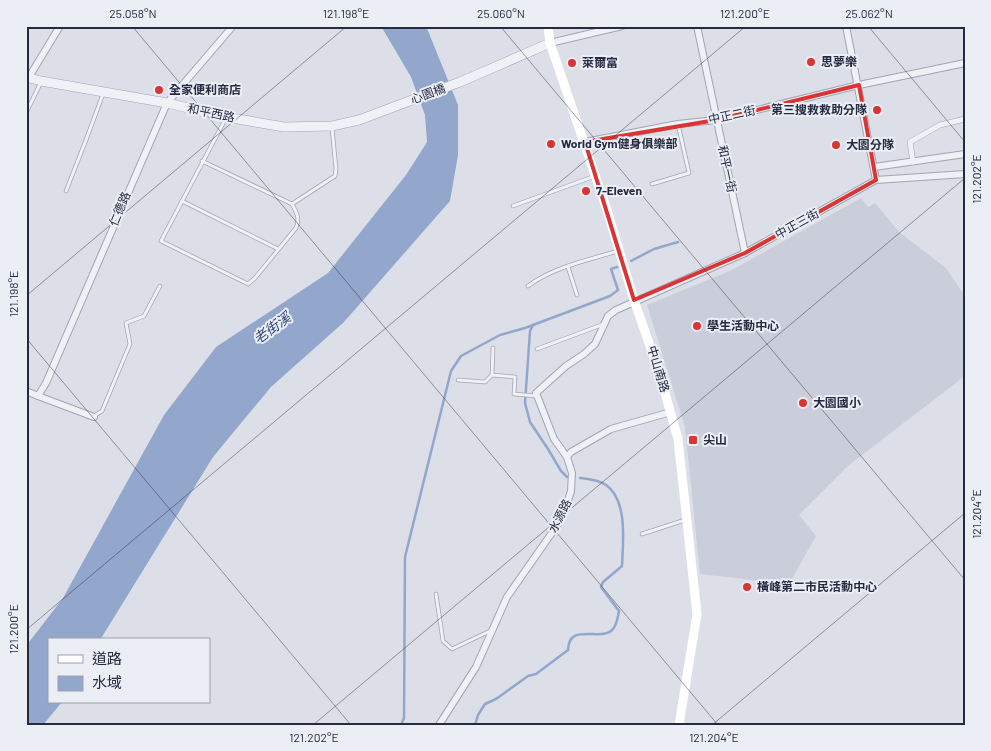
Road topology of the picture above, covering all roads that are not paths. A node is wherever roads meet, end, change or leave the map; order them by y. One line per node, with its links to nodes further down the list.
1 (60, 26): 9 (street)
2 (233, 26): 13 (street, 仁德路)
3 (548, 26): 7 (main road, 中山南路)
4 (622, 26): 7 (street)
5 (697, 26): 18 (street, 和平一街)
6 (846, 26): 11 (street)
7 (550, 43): 14 (street, 心園橋); 21 (main road, 中山南路)
8 (965, 63): 11 (street, 中正二街)
9 (28, 77): 10 (street, 和平西路)
10 (41, 81): 12 (street, 和平西路); 15 (lane)
11 (859, 85): 18 (street, 中正二街); 25 (street)
12 (103, 93): 13 (street, 和平西路); 30 (lane)
13 (167, 103): 16 (street, 和平西路); 49 (street, 仁德路)
14 (395, 106): 20 (street, 和平西路)
15 (26, 113)
16 (226, 117): 20 (street, 和平西路); 23 (lane)
17 (965, 119): 24 (street)
18 (716, 120): 19 (street, 中正二街); 36 (street, 和平一街)
19 (678, 124): 21 (street, 中正二街); 29 (lane)
20 (332, 126): 32 (lane)
21 (585, 142): 27 (main road, 中山南路)
22 (965, 154): 24 (street)
23 (202, 161): 31 (lane); 32 (lane)
24 (913, 162): 25 (street)
25 (874, 167): 28 (street)
26 (965, 174): 28 (street, 中正三街)
27 (596, 176): 33 (lane); 35 (main road, 中山南路)
28 (876, 180): 36 (street, 中正三街)
29 (652, 184)
30 (66, 191)
31 (182, 201): 34 (lane); 34 (lane)
32 (292, 204): 34 (lane)
33 (513, 206)
34 (278, 249)
35 (620, 251): 37 (lane); 41 (main road, 中山南路)
36 (745, 253): 41 (street, 中正三街)
37 (568, 266): 39 (lane); 40 (lane)
38 (160, 286): 51 (lane)
39 (528, 286)
40 (578, 295)
41 (634, 300): 42 (street); 50 (main road, 中山南路)
42 (605, 323): 44 (lane); 48 (street)
43 (493, 348): 45 (lane)
44 (537, 349)
45 (492, 375): 46 (lane); 48 (lane)
46 (458, 380)
47 (26, 391): 49 (street)
48 (534, 395): 52 (street, 水源路)
49 (38, 396): 51 (street)
50 (671, 412): 52 (street); 53 (main road, 中山南路)
51 (94, 417)
52 (567, 458): 56 (street, 水源路)
53 (688, 519): 54 (lane); 58 (main road, 中山南路)
54 (642, 534)
55 (436, 594): 56 (lane)
56 (492, 630): 57 (street, 水源路)
57 (439, 725)
58 (679, 725)

